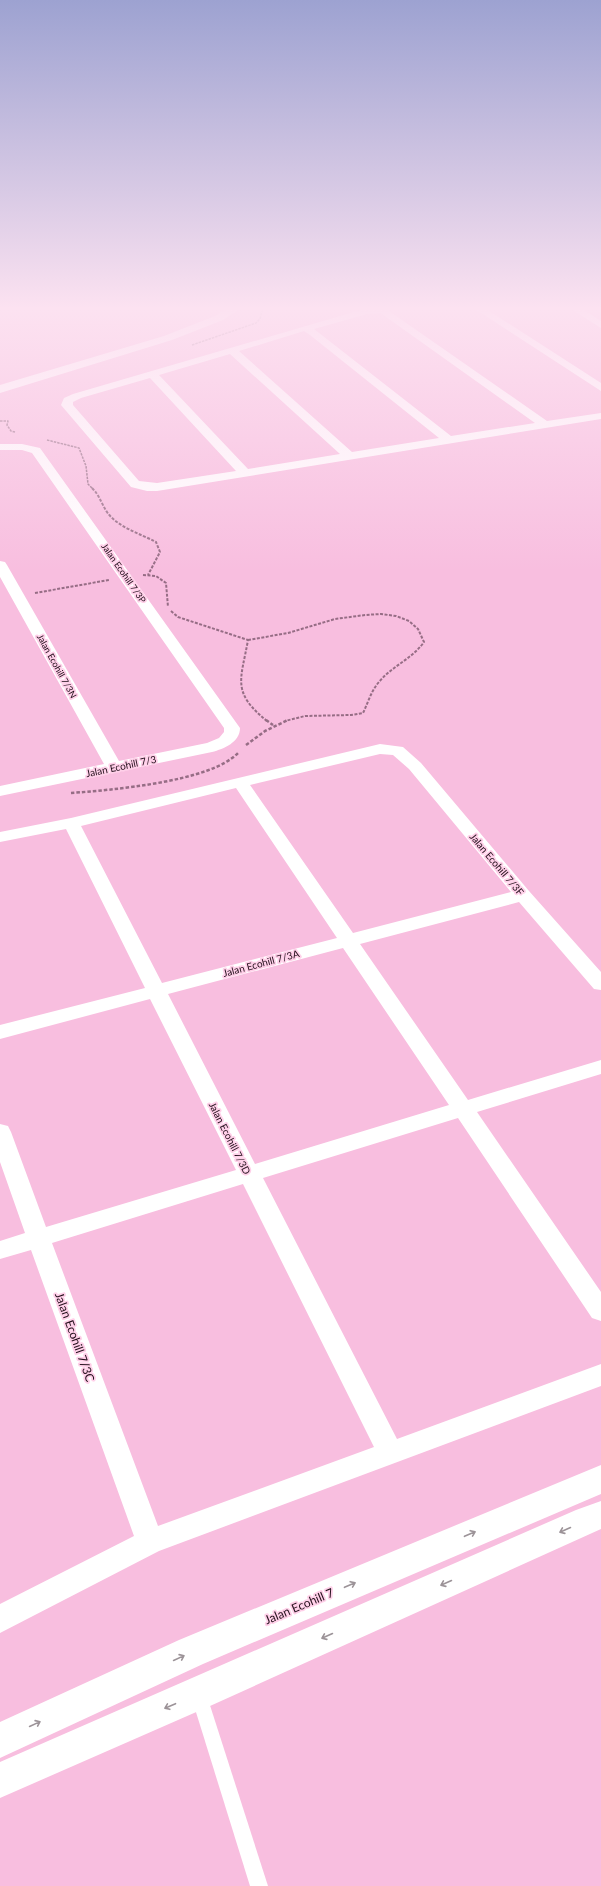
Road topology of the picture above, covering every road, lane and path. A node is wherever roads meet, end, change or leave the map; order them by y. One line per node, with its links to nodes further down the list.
1 (80, 395): 14 (street)
2 (172, 395): 14 (street)
3 (282, 395): 13 (street)
4 (392, 395): 11 (street)
5 (503, 395): 8 (street)
6 (601, 416): 8 (street)
7 (0, 421): 9 (path)
8 (545, 425): 11 (street)
9 (17, 433)
10 (42, 439): 16 (path)
11 (449, 440): 13 (street)
12 (0, 447): 17 (street, Jalan Ecohill 7/3P)
13 (349, 456): 14 (street)
14 (245, 473)
15 (0, 565): 18 (street, Jalan Ecohill 7/3N)
16 (148, 575): 17 (path); 19 (path)
17 (127, 577): 18 (path); 21 (street, Jalan Ecohill 7/3P)
18 (17, 596): 24 (street, Jalan Ecohill 7/3N)
19 (248, 640): 20 (path); 20 (path)
20 (273, 725): 22 (path)
21 (232, 728): 24 (street, Jalan Ecohill 7/3)
22 (244, 746)
23 (239, 752): 27 (path)
24 (114, 768): 26 (street, Jalan Ecohill 7/3)
25 (240, 782): 28 (street); 30 (street, Jalan Ecohill 7/3F); 31 (street)
26 (0, 791)
27 (68, 794)
28 (71, 823): 29 (street); 33 (street, Jalan Ecohill 7/3D)
29 (0, 837)
30 (523, 895): 31 (street, Jalan Ecohill 7/3A); 32 (street, Jalan Ecohill 7/3F)
31 (347, 940): 33 (street, Jalan Ecohill 7/3A); 36 (street)
32 (601, 984)
33 (156, 991): 34 (street, Jalan Ecohill 7/3A); 38 (street, Jalan Ecohill 7/3D)
34 (0, 1032)
35 (601, 1067): 36 (street)
36 (462, 1109): 38 (street); 41 (street)
37 (0, 1132): 39 (street, Jalan Ecohill 7/3C)
38 (248, 1174): 39 (street); 43 (street, Jalan Ecohill 7/3D)
39 (38, 1238): 40 (street); 46 (street, Jalan Ecohill 7/3C)
40 (0, 1250)
41 (601, 1311)
42 (601, 1375): 43 (street)
43 (391, 1453): 46 (street)
44 (601, 1478): 49 (street, Jalan Ecohill 7, one-way to 44)
45 (601, 1515): 48 (street, one-way to 48)
46 (150, 1542): 47 (street)
47 (0, 1619)
48 (198, 1694): 50 (street, one-way to 50); 51 (lane)
49 (0, 1740)
50 (0, 1780)
51 (259, 1886)

